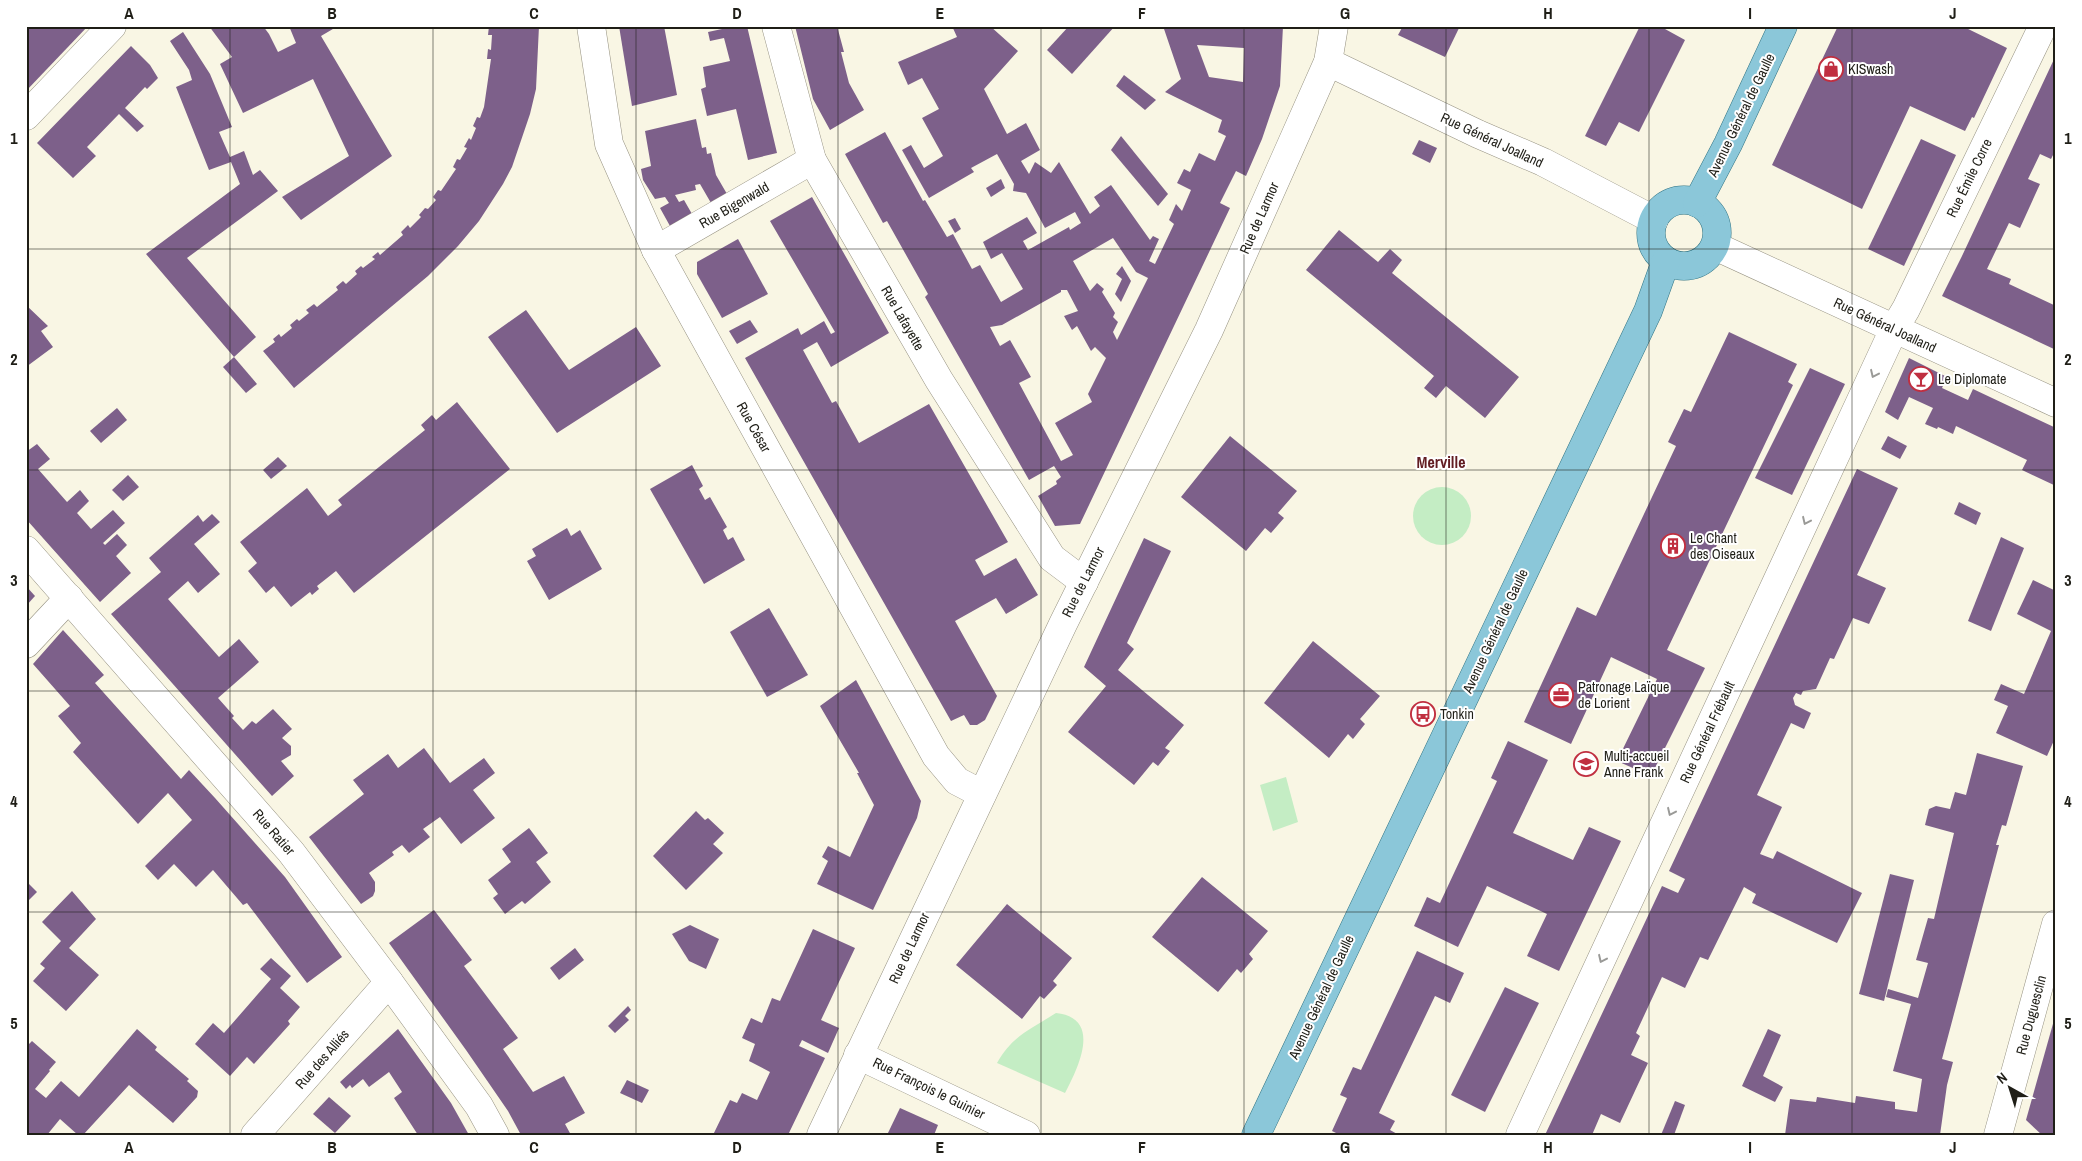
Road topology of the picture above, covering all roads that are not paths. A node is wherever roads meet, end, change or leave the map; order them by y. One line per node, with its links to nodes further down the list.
1 (112, 26): 8 (street)
2 (591, 26): 13 (street, Rue César)
3 (776, 26): 9 (street, Rue Lafayette)
4 (1334, 26): 7 (street, Rue de Larmor)
5 (1784, 26): 10 (main road, Avenue Général de Gaulle)
6 (2043, 26): 15 (street, Rue Émile Corre)
7 (1328, 62): 11 (street, Rue Général Joalland); 18 (street, Rue de Larmor)
8 (26, 116)
9 (812, 160): 13 (street, Rue Bigenwald); 18 (street, Rue Lafayette)
10 (1697, 203): 11 (main road); 12 (main road)
11 (1654, 220): 14 (main road)
12 (1715, 246): 14 (main road); 15 (street, Rue Général Joalland)
13 (656, 250): 21 (street, Rue César)
14 (1666, 261): 29 (main road, Avenue Général de Gaulle)
15 (1894, 330): 16 (street, Rue Général Joalland); 30 (street, Rue Général Frébault, one-way to 30)
16 (2056, 403)
17 (26, 550): 19 (street, Rue Ratier)
18 (1084, 582): 21 (street, Rue de Larmor)
19 (69, 598): 20 (street); 23 (street, Rue Ratier)
20 (26, 644)
21 (982, 794): 24 (street, Rue de Larmor)
22 (2056, 924): 31 (street, Rue Duguesclin)
23 (389, 982): 25 (street, Rue des Alliés); 26 (street, Rue Ratier)
24 (858, 1055): 27 (street, Rue de Larmor); 28 (street, Rue François le Guinier)
25 (255, 1135)
26 (495, 1135)
27 (821, 1135)
28 (1026, 1135)
29 (1256, 1135)
30 (1520, 1135)
31 (1998, 1135)

